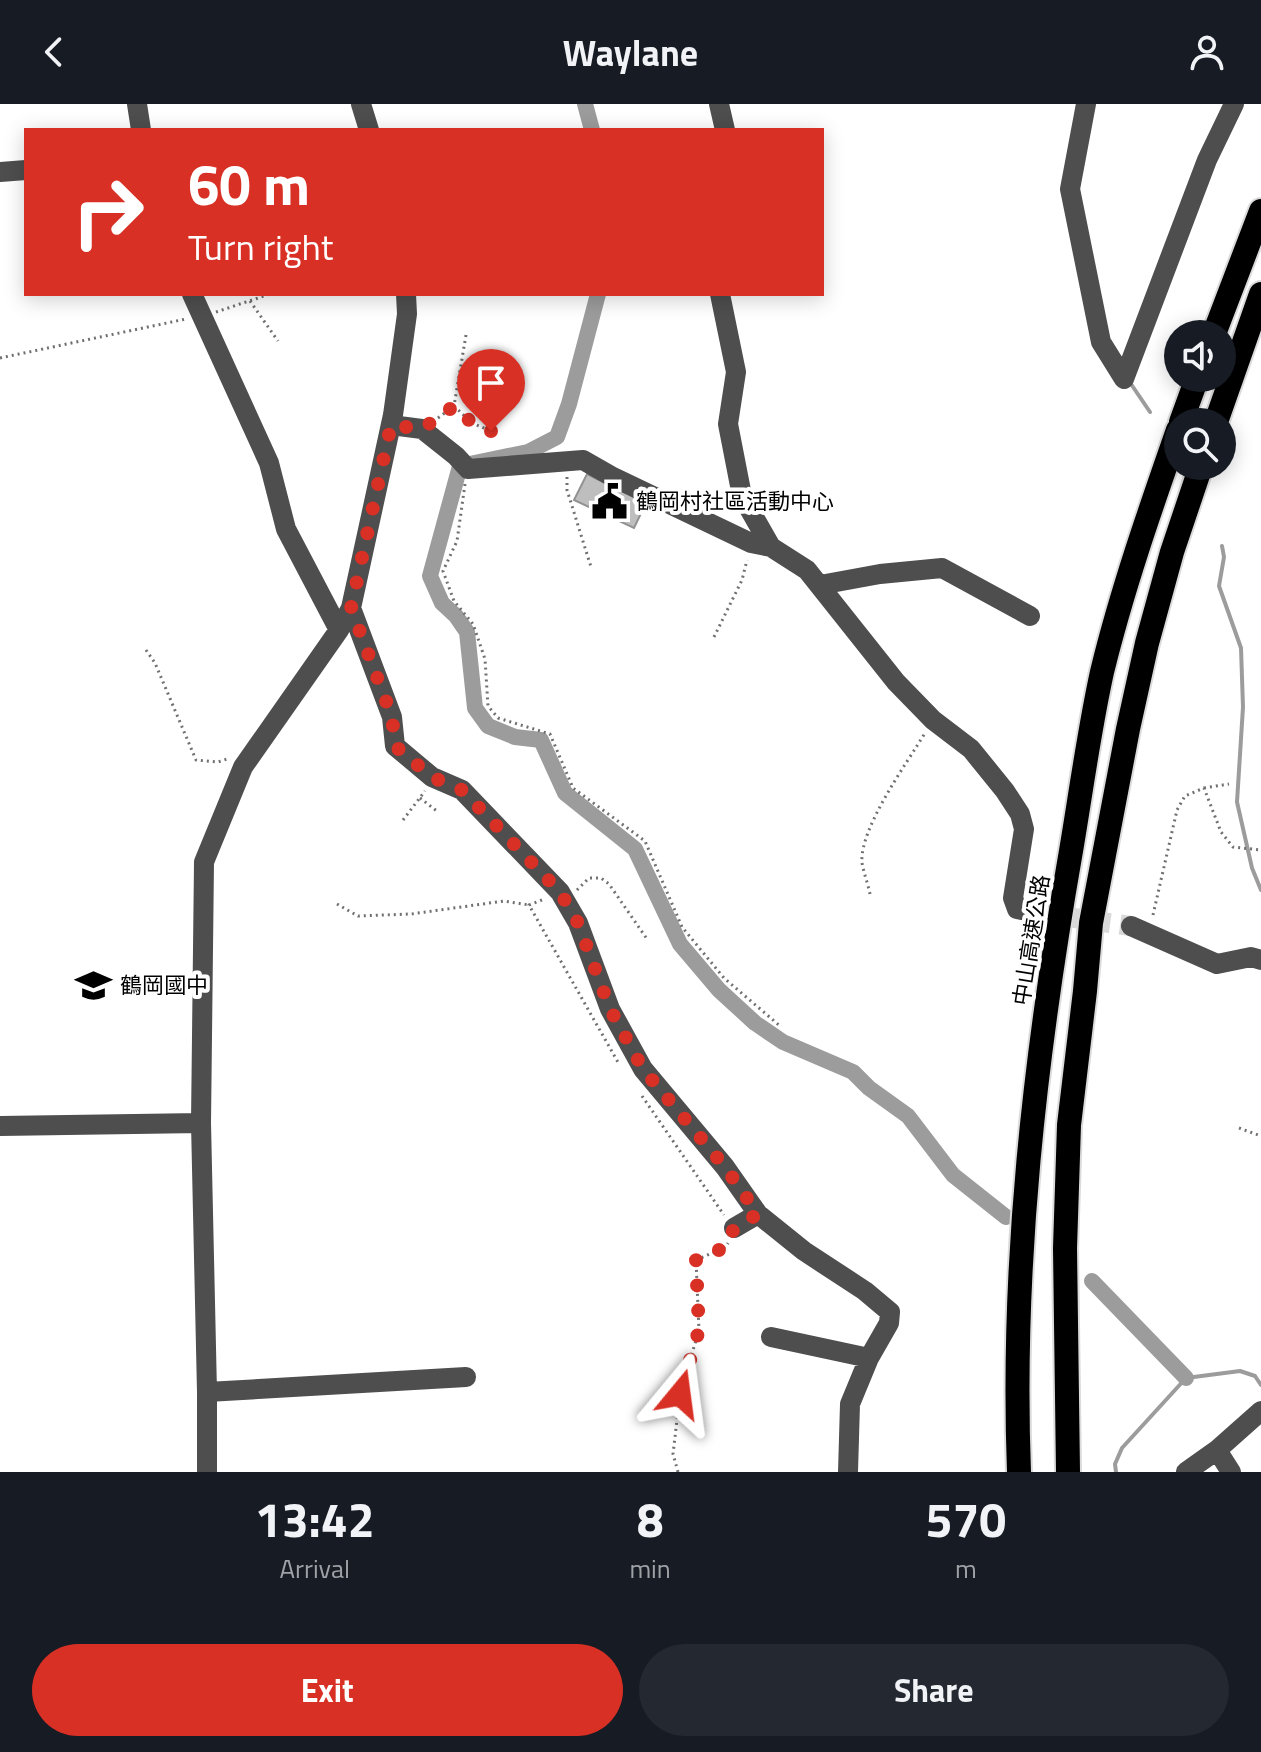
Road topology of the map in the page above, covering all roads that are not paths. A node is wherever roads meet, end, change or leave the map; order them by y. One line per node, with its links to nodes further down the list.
1 (137, 104): 6 (street)
2 (361, 104): 7 (street)
3 (719, 104): 8 (street)
4 (1086, 104): 5 (street)
5 (1234, 104)
6 (141, 128)
7 (368, 128)
8 (725, 128)
9 (24, 170): 10 (street)
10 (0, 172)
11 (1261, 211): 16 (highway)
12 (1261, 294): 17 (highway)
13 (193, 296): 25 (street)
14 (406, 296): 18 (street)
15 (720, 296): 21 (street)
16 (1219, 320)
17 (1221, 408)
18 (391, 425): 21 (street); 23 (street)
19 (1164, 470): 39 (highway, 中山高速公路)
20 (1196, 480): 42 (highway)
21 (761, 545): 22 (street)
22 (820, 585): 24 (street); 26 (street)
23 (351, 608): 25 (street); 31 (street)
24 (1030, 616)
25 (339, 630): 29 (street)
26 (1031, 912)
27 (1140, 930): 28 (street)
28 (1261, 960)
29 (201, 1123): 30 (street); 36 (street)
30 (0, 1126)
31 (758, 1214): 32 (street); 34 (street)
32 (734, 1228)
33 (771, 1337): 34 (street)
34 (869, 1358): 41 (street)
35 (466, 1377): 36 (street)
36 (207, 1392): 40 (street)
37 (1261, 1411): 38 (street)
38 (1217, 1450): 43 (street); 44 (street)
39 (1019, 1462)
40 (207, 1472)
41 (848, 1472)
42 (1068, 1472)
43 (1186, 1472)
44 (1231, 1472)

